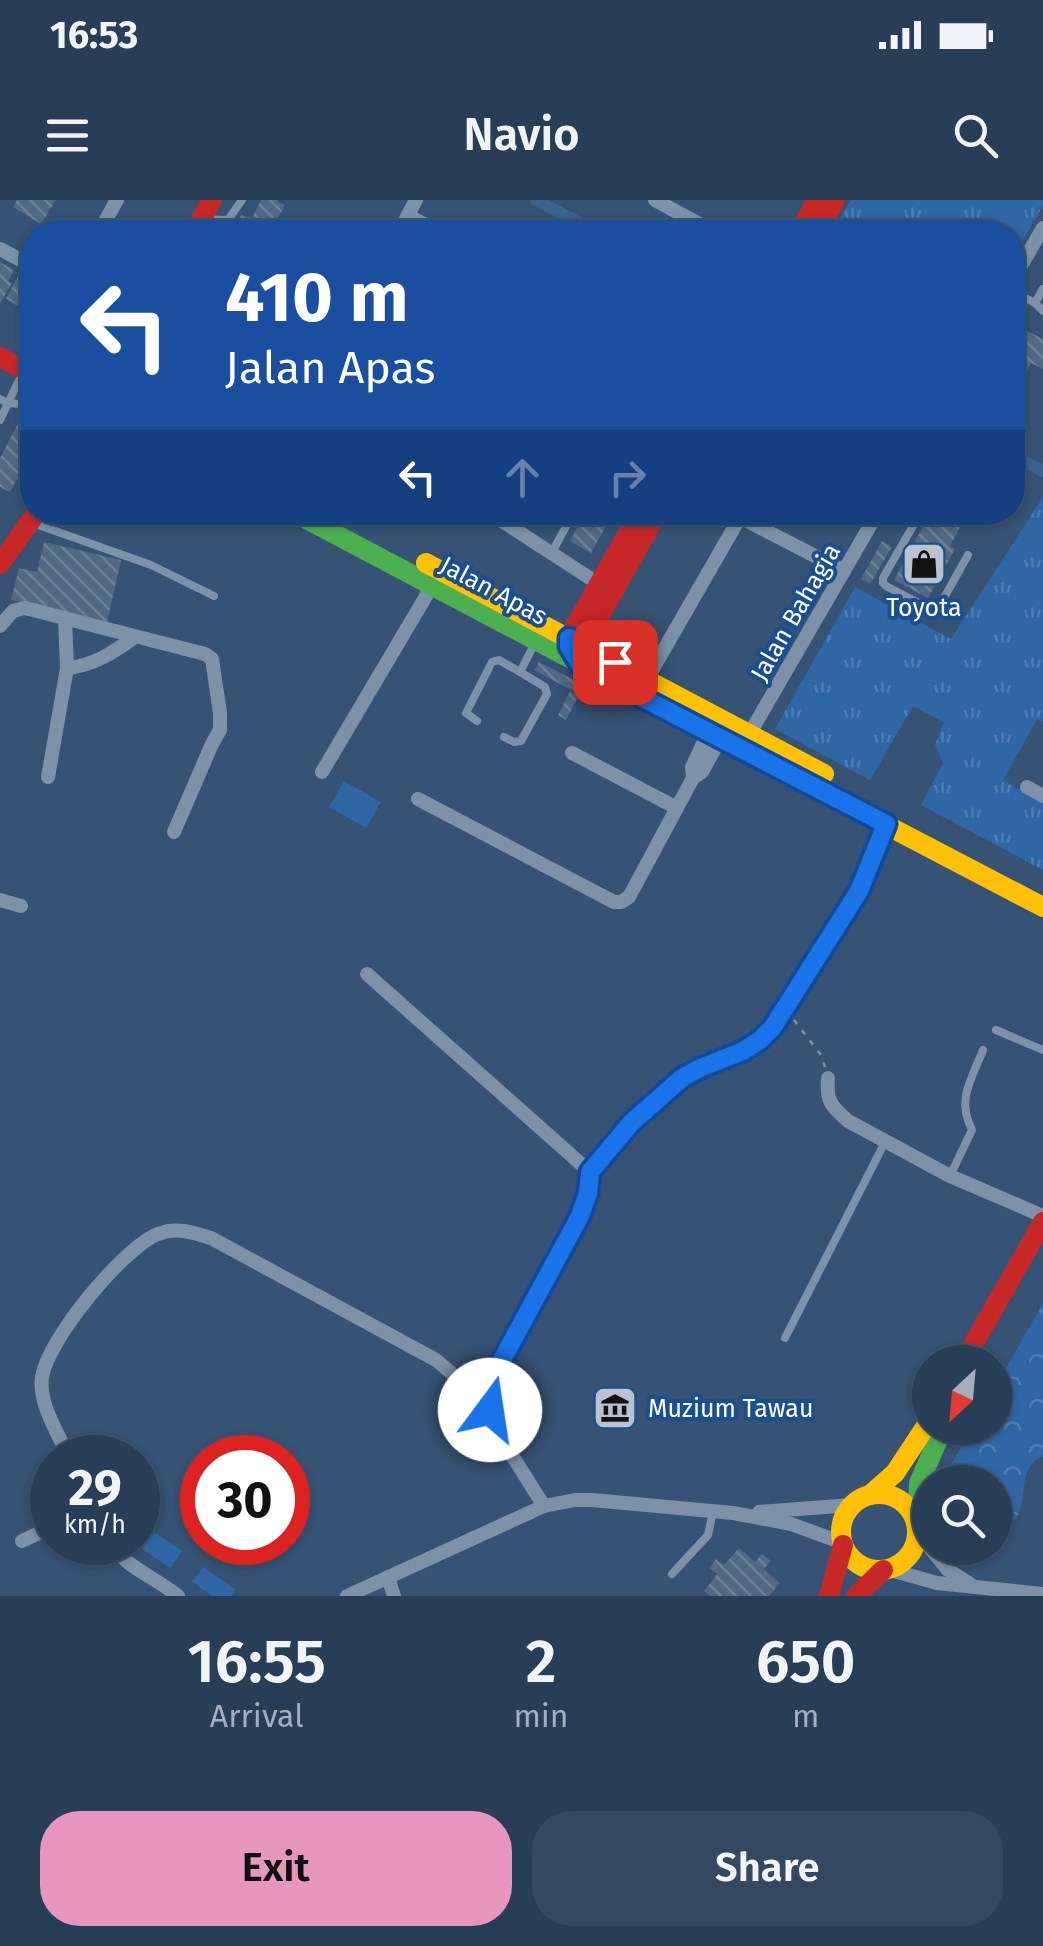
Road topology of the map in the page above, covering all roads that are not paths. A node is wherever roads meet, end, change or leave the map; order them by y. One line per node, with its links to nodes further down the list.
1 (416, 200): 3 (street)
2 (654, 200): 6 (street)
3 (408, 216): 4 (street); 5 (street)
4 (406, 220)
5 (416, 220)
6 (692, 220)
7 (1043, 228): 8 (street)
8 (1025, 259)
9 (1043, 289): 11 (lane)
10 (1025, 298): 11 (lane)
11 (1035, 303): 12 (lane)
12 (1043, 311)
13 (0, 340): 14 (main road)
14 (20, 358)
15 (20, 380): 16 (lane)
16 (4, 401): 17 (lane)
17 (0, 420)
18 (28, 525): 32 (main road)
19 (54, 525): 36 (lane)
20 (317, 525): 35 (main road, Jalan Apas)
21 (352, 525): 41 (main road, Jalan Apas)
22 (512, 525): 30 (street)
23 (567, 525): 30 (lane)
24 (633, 525): 34 (main road)
25 (650, 525): 41 (main road)
26 (732, 525): 44 (street)
27 (758, 525): 33 (street)
28 (871, 525): 33 (street, Jalan Bahagia)
29 (914, 525): 31 (lane)
30 (552, 552): 34 (street)
31 (968, 555)
32 (0, 564)
33 (844, 571): 46 (street, Jalan Bahagia)
34 (599, 584): 41 (main road)
35 (432, 586): 40 (main road, Jalan Apas); 50 (street)
36 (214, 596)
37 (65, 618): 38 (street); 39 (street); 42 (street)
38 (0, 626)
39 (135, 637): 42 (street); 57 (street)
40 (536, 641): 41 (main road, Jalan Apas); 43 (lane)
41 (578, 650): 44 (main road, Jalan Apas); 47 (main road, Jalan Apas)
42 (67, 668): 51 (street)
43 (520, 672): 45 (lane); 48 (lane)
44 (647, 679): 46 (main road, Jalan Apas)
45 (478, 721)
46 (750, 733): 58 (main road, Jalan Apas)
47 (714, 736): 55 (street); 56 (main road, Jalan Apas)
48 (504, 737)
49 (572, 753): 55 (street)
50 (322, 772)
51 (48, 777)
52 (1028, 788): 53 (street)
53 (1043, 796)
54 (418, 798): 55 (street)
55 (677, 808)
56 (886, 824): 61 (main road, Jalan Apas); 68 (street)
57 (174, 832)
58 (1043, 893)
59 (0, 900): 60 (street)
60 (21, 906)
61 (1043, 907)
62 (367, 974): 68 (street)
63 (996, 1030): 65 (lane)
64 (983, 1050): 69 (lane)
65 (1043, 1050)
66 (828, 1078): 67 (street)
67 (885, 1142): 69 (street); 72 (lane)
68 (590, 1172): 75 (street)
69 (950, 1176): 70 (street)
70 (1043, 1219): 73 (main road)
71 (1043, 1248): 74 (main road)
72 (785, 1338)
73 (973, 1345)
74 (989, 1345)
75 (490, 1410): 76 (street); 79 (street)
76 (59, 1435)
77 (914, 1445): 78 (main road)
78 (861, 1500): 81 (main road); 82 (street); 85 (main road)
79 (544, 1506): 80 (street); 91 (street)
80 (713, 1511): 82 (street); 90 (lane)
81 (912, 1512)
82 (734, 1513): 85 (street)
83 (30, 1537): 84 (street)
84 (22, 1540)
85 (843, 1544): 89 (main road); 97 (main road)
86 (912, 1550): 89 (main road)
87 (131, 1565): 94 (street)
88 (944, 1565): 92 (street)
89 (885, 1570): 92 (street); 98 (main road)
90 (672, 1574)
91 (388, 1577): 95 (street); 96 (street)
92 (986, 1591): 93 (street)
93 (1043, 1594)
94 (178, 1596)
95 (347, 1596)
96 (394, 1596)
97 (829, 1596)
98 (856, 1596)

